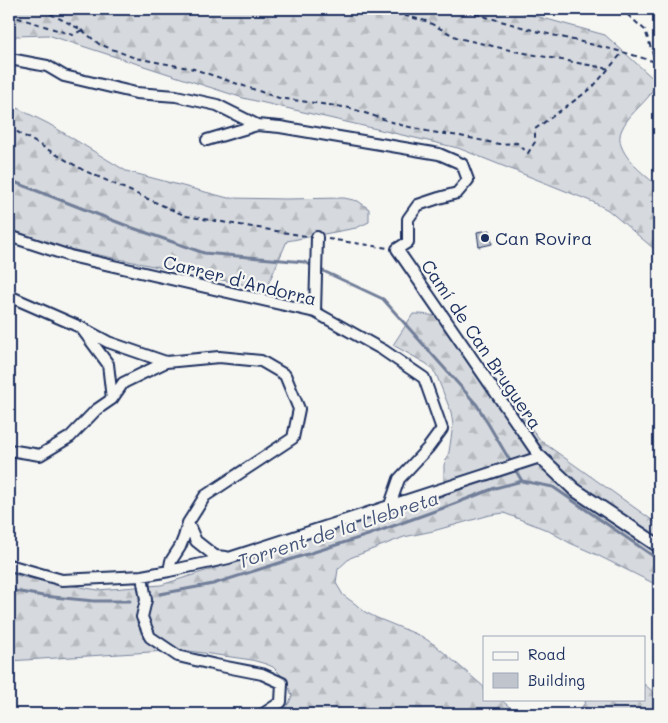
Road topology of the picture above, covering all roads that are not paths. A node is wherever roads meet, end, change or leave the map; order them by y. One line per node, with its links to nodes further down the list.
1 (10, 59): 2 (street)
2 (257, 125): 3 (street); 12 (street, Camí de Can Bruguera)
3 (207, 140)
4 (9, 236): 7 (street, Carrer d'Andorra)
5 (317, 237): 7 (street)
6 (9, 296): 8 (street)
7 (315, 312): 13 (street, Carrer d'Andorra)
8 (80, 327): 9 (street); 10 (street)
9 (166, 362): 10 (street); 14 (street)
10 (112, 399): 11 (street)
11 (9, 450)
12 (540, 457): 13 (street); 15 (street)
13 (390, 505): 16 (street)
14 (188, 524): 16 (street); 18 (street)
15 (659, 546)
16 (230, 558): 18 (street)
17 (9, 566): 19 (street)
18 (169, 571): 19 (street)
19 (142, 576): 20 (street)
20 (263, 714)

